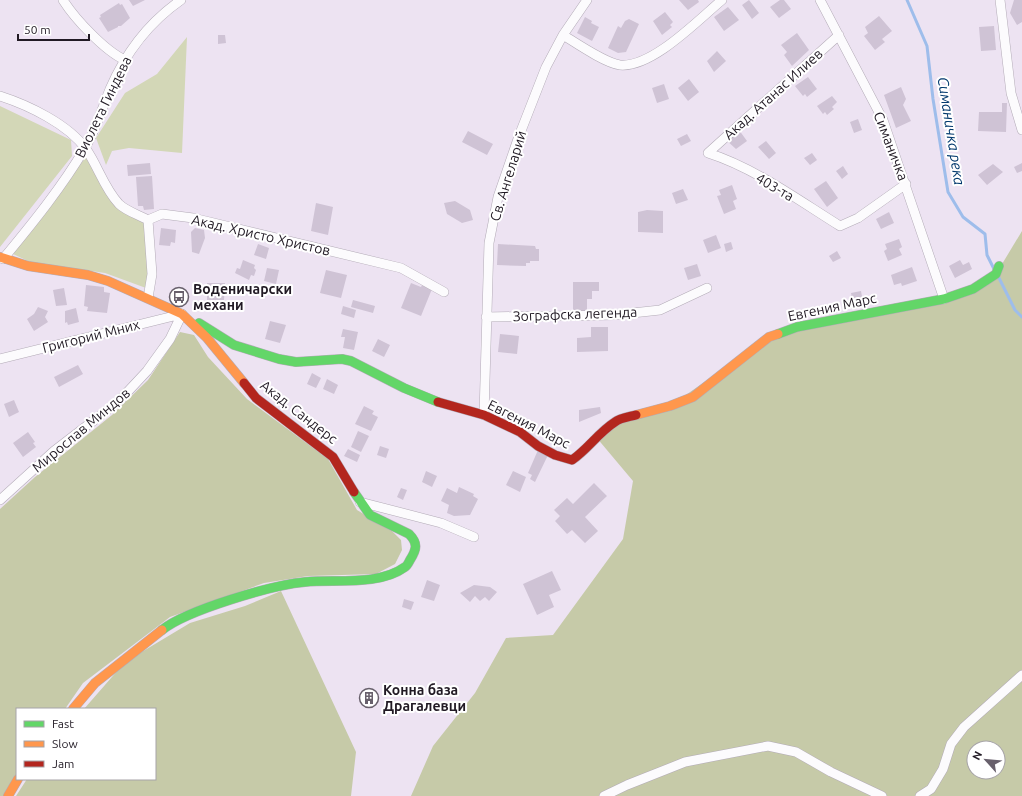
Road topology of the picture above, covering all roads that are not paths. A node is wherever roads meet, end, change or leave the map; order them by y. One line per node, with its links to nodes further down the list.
1 (63, 0): 9 (street)
2 (181, 0): 9 (street, Виолета Гиндева)
3 (587, 0): 7 (street, Св. Ангеларий)
4 (722, 0): 7 (street)
5 (820, 0): 8 (street, Симаничка)
6 (1000, 0): 11 (street)
7 (563, 35): 23 (street, Св. Ангеларий)
8 (839, 35): 13 (street, Акад. Атанас Илиев); 14 (street, Симаничка)
9 (125, 60): 12 (street, Виолета Гиндева)
10 (0, 96): 12 (street)
11 (1022, 130)
12 (85, 148): 15 (street); 16 (street, Виолета Гиндева)
13 (708, 153): 14 (street, 403-та)
14 (906, 184): 21 (street, Симаничка)
15 (148, 220): 19 (street, Акад. Христо Христов); 20 (street)
16 (2, 258): 20 (street, Акад. Сандерс)
17 (998, 270): 21 (street, Евгения Марс)
18 (707, 288): 23 (street, Зографска легенда)
19 (444, 292)
20 (148, 298): 22 (street, Акад. Сандерс)
21 (944, 299): 25 (street, Евгения Марс)
22 (182, 314): 24 (street, Григорий Мних); 25 (street, Евгения Марс); 26 (street, Мирослав Миндов); 27 (street, Акад. Сандерс)
23 (486, 317): 25 (street, Св. Ангеларий)
24 (0, 359)
25 (484, 415)
26 (0, 500)
27 (360, 502): 28 (street); 30 (street, Акад. Сандерс)
28 (474, 537)
29 (1022, 675): 35 (street)
30 (74, 708)
31 (17, 780): 32 (street)
32 (8, 796)
33 (604, 796): 34 (street)
34 (882, 796)
35 (920, 796)

